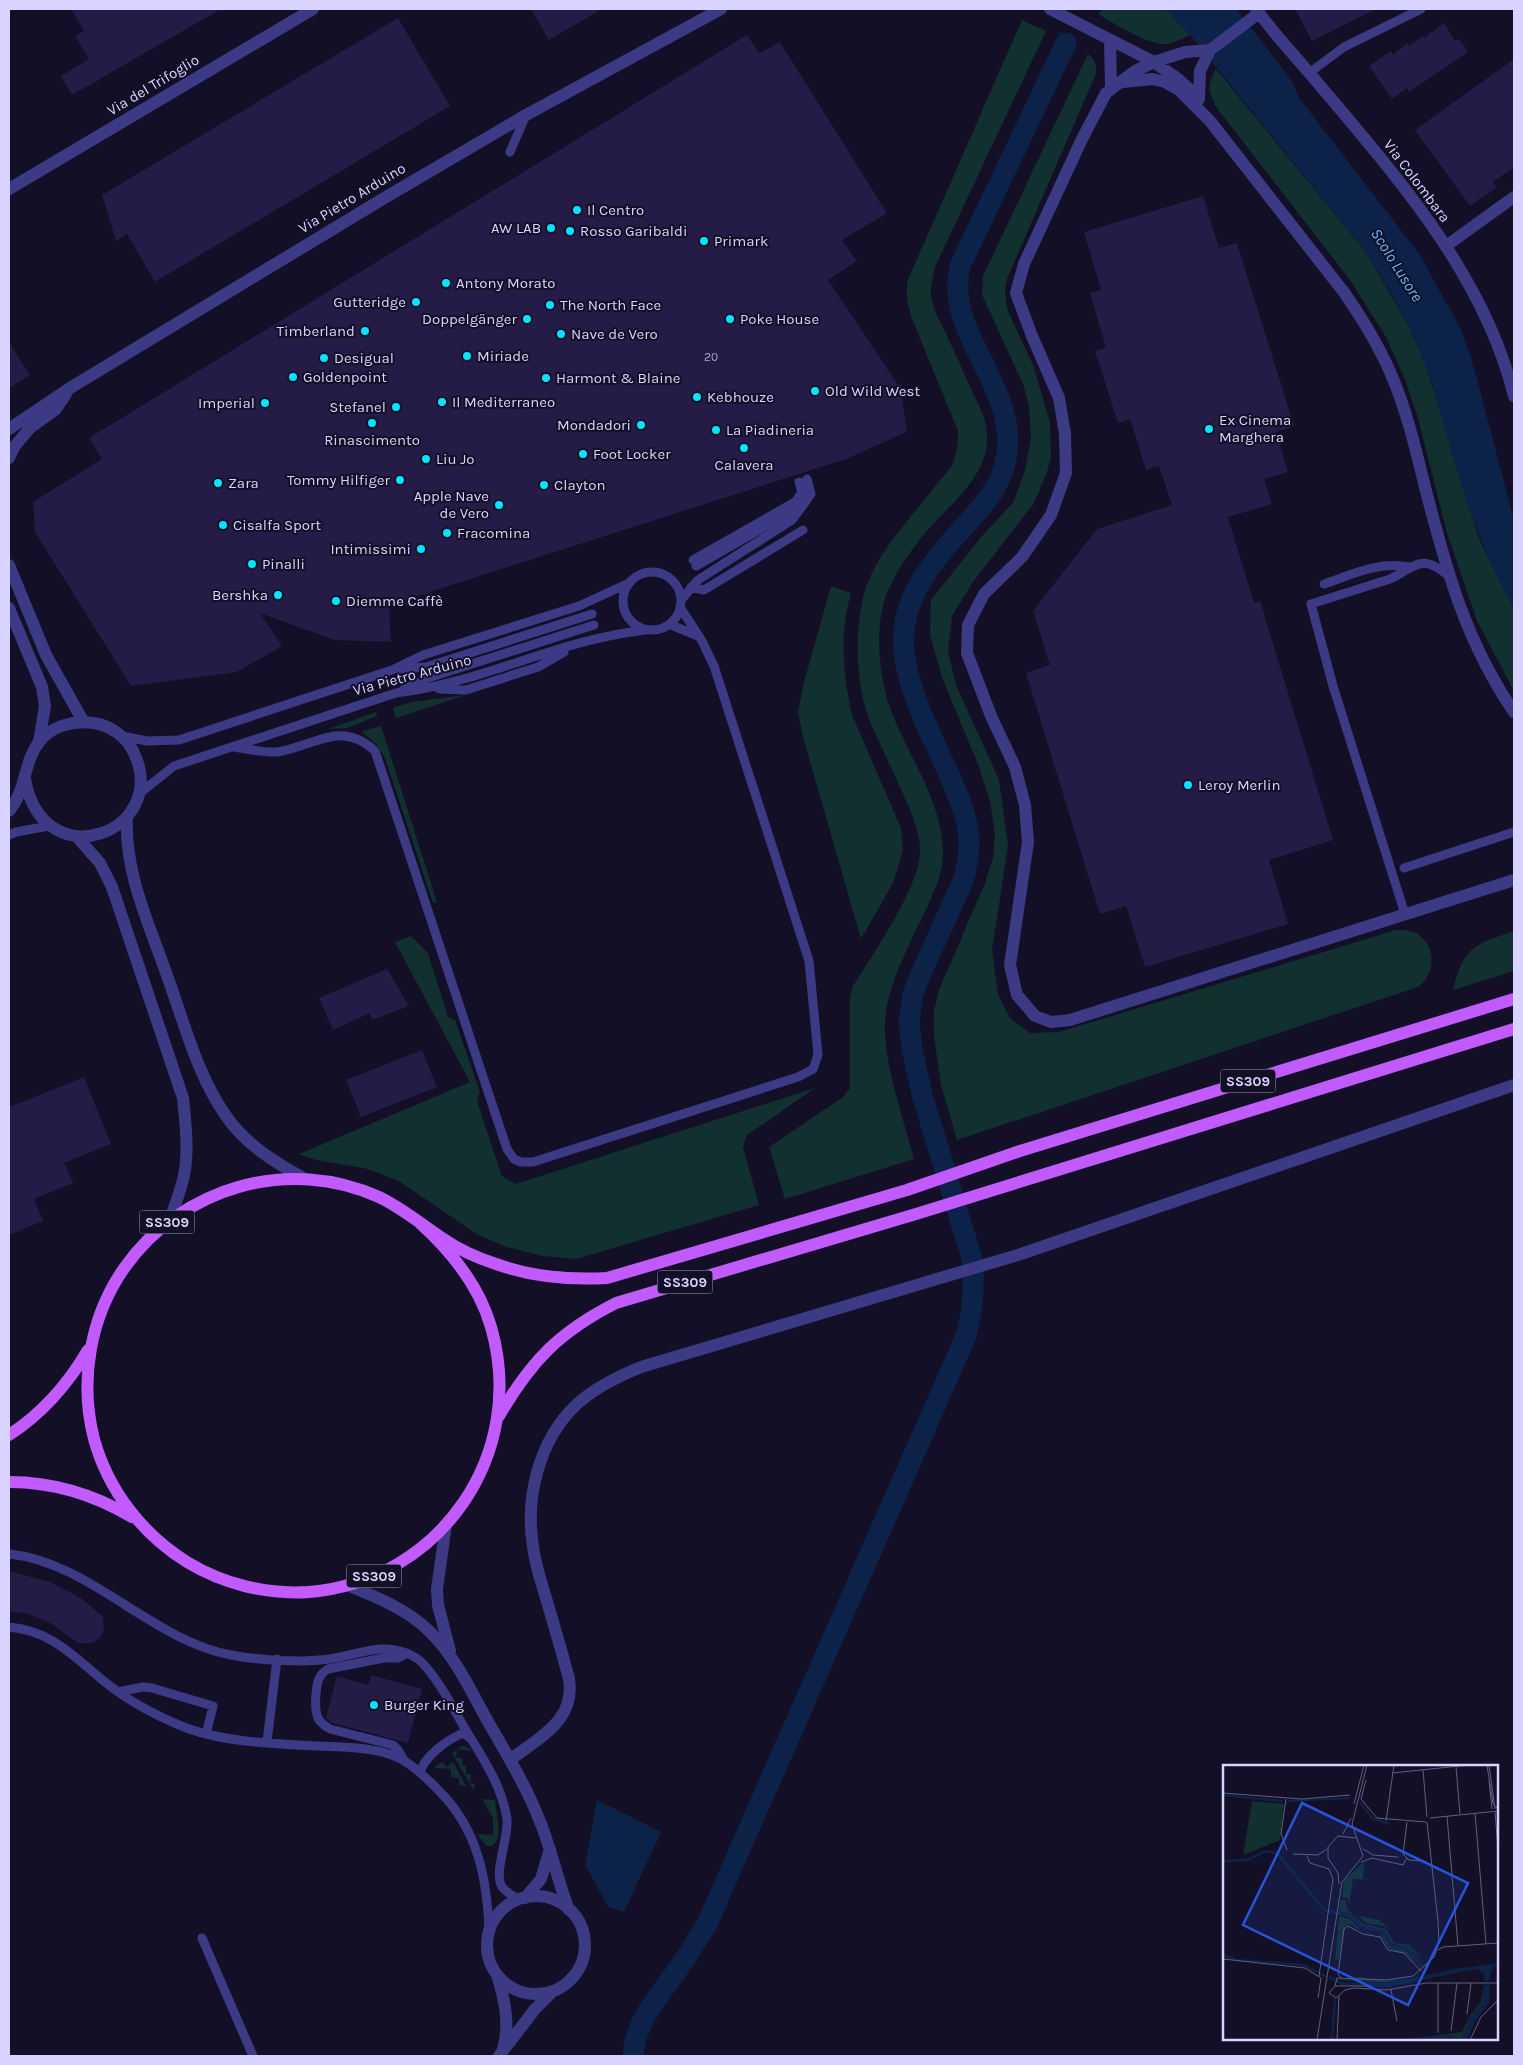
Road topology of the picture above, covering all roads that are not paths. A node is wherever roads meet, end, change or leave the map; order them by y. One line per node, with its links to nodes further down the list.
1 (313, 9): 15 (street, Via del Trifoglio)
2 (721, 9): 12 (street, Via Pietro Arduino)
3 (1050, 9): 6 (street)
4 (1422, 9): 9 (lane)
5 (1258, 11): 7 (street); 9 (street, Via Colombara)
6 (1106, 39): 8 (street); 10 (street)
7 (1210, 50): 8 (street); 11 (street)
8 (1154, 62): 10 (street); 11 (street)
9 (1309, 72): 17 (street, Via Colombara)
10 (1117, 85): 13 (street); 55 (street)
11 (1199, 99): 13 (street)
12 (526, 114): 14 (lane); 19 (street, Via Pietro Arduino)
13 (1210, 121): 27 (street)
14 (510, 152)
15 (9, 189)
16 (1514, 198): 17 (street)
17 (1446, 246): 18 (street, Via Colombara)
18 (1512, 380): 20 (street, Via Colombara)
19 (70, 388): 21 (street, Via Pietro Arduino); 22 (street)
20 (1514, 396)
21 (9, 429)
22 (9, 458)
23 (804, 504): 23 (lane); 30 (lane)
24 (803, 530): 30 (lane)
25 (9, 565): 41 (street)
26 (1408, 566): 27 (lane); 29 (lane); 55 (lane)
27 (1449, 576): 40 (street)
28 (629, 583): 31 (lane); 36 (lane); 38 (lane, Via Pietro Arduino)
29 (1324, 584)
30 (691, 588): 31 (lane)
31 (681, 604): 35 (lane); 37 (lane)
32 (9, 608): 43 (street)
33 (592, 614): 38 (lane)
34 (594, 625): 39 (lane)
35 (671, 625): 36 (lane); 37 (lane)
36 (646, 630): 39 (lane, Via Pietro Arduino)
37 (698, 636): 44 (lane)
38 (392, 670): 42 (lane, Via Pietro Arduino)
39 (396, 693): 44 (lane, Via Pietro Arduino)
40 (1514, 712)
41 (83, 721): 42 (street); 43 (street)
42 (122, 736): 46 (street)
43 (39, 742): 45 (street)
44 (234, 747): 46 (lane, Via Pietro Arduino)
45 (25, 779): 47 (street); 49 (street)
46 (140, 793): 48 (street)
47 (9, 811)
48 (127, 817): 52 (street); 59 (street)
49 (48, 826): 51 (lane); 52 (street)
50 (1514, 832): 53 (lane)
51 (9, 835)
52 (77, 836): 60 (street)
53 (1404, 868)
54 (1514, 880): 55 (street)
55 (1404, 914)
56 (1514, 999): 61 (main road, SS309)
57 (1514, 1029): 63 (main road, SS309)
58 (1514, 1085): 78 (street)
59 (306, 1179): 60 (main road, SS309); 61 (main road, SS309)
60 (170, 1220): 62 (main road, SS309)
61 (420, 1223): 63 (main road, SS309)
62 (91, 1346): 64 (main road, SS309); 66 (main road, SS309)
63 (497, 1419): 67 (main road, SS309)
64 (9, 1435)
65 (9, 1482): 66 (main road, SS309)
66 (137, 1520): 69 (main road, SS309)
67 (446, 1525): 69 (main road, SS309); 72 (street)
68 (9, 1554): 73 (lane)
69 (347, 1585): 72 (street)
70 (9, 1627): 74 (lane)
71 (407, 1653): 73 (lane); 76 (lane); 79 (lane)
72 (451, 1656): 78 (street)
73 (277, 1659): 77 (lane)
74 (118, 1692): 75 (lane); 75 (lane)
75 (206, 1734): 77 (lane)
76 (471, 1739): 80 (lane); 82 (lane)
77 (267, 1742): 79 (lane)
78 (510, 1760): 81 (street)
79 (405, 1762): 80 (lane)
80 (420, 1773): 84 (lane)
81 (550, 1849): 82 (street); 83 (street)
82 (522, 1898): 83 (street); 84 (street)
83 (569, 1910): 87 (street)
84 (489, 1929): 86 (street)
85 (202, 1938): 89 (lane)
86 (498, 1977): 87 (street); 88 (street)
87 (553, 1991): 88 (street)
88 (500, 2055)
89 (253, 2056)

